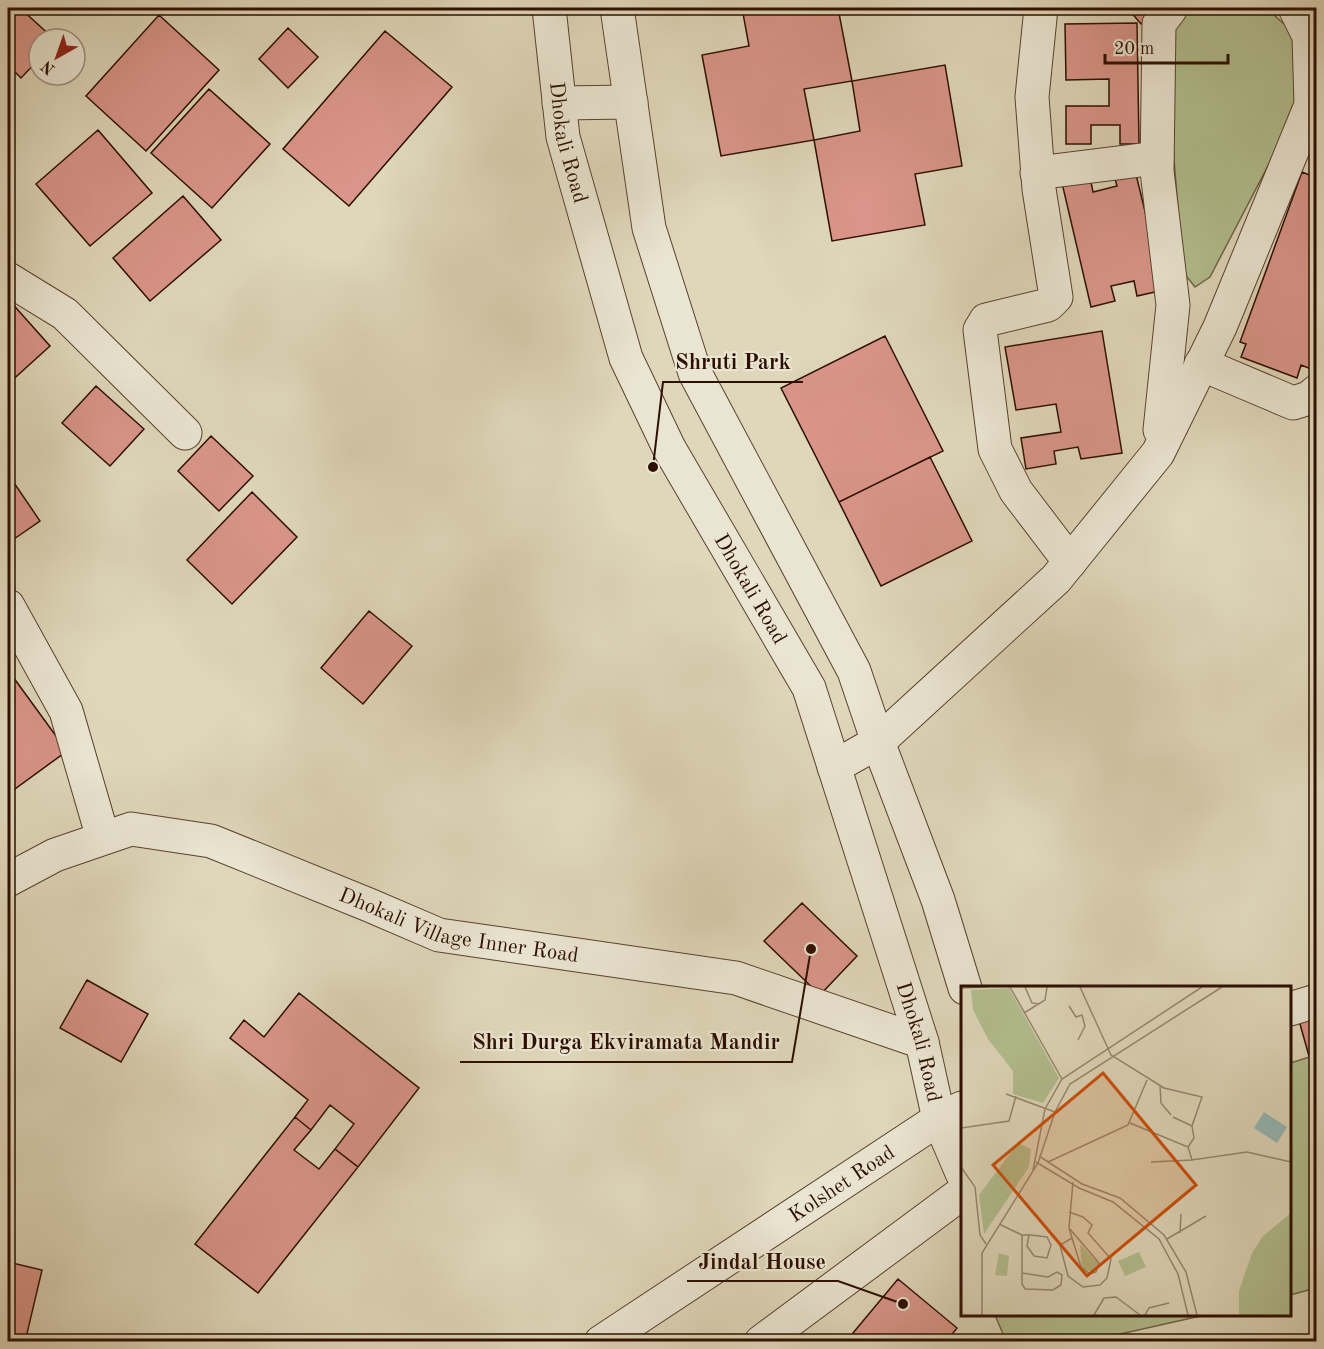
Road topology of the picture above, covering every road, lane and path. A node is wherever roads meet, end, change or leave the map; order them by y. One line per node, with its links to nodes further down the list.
1 (549, 8): 7 (street, Dhokali Road)
2 (617, 8): 6 (street)
3 (1041, 8): 10 (street)
4 (1171, 8): 9 (street)
5 (1295, 8): 8 (street)
6 (631, 102): 7 (street); 18 (street)
7 (559, 103): 19 (street, Dhokali Road)
8 (1310, 122): 12 (street)
9 (1157, 158): 10 (street); 15 (street)
10 (1037, 173): 16 (street)
11 (8, 279): 14 (street)
12 (1201, 364): 13 (street); 15 (street)
13 (1317, 392)
14 (185, 433)
15 (1158, 453): 16 (street)
16 (1070, 562): 18 (street)
17 (8, 606): 20 (street)
18 (878, 742): 19 (street); 22 (street)
19 (834, 767): 25 (street, Dhokali Road)
20 (103, 838): 21 (street, Dhokali Village Inner Road); 25 (street, Dhokali Village Inner Road)
21 (8, 880)
22 (965, 986)
23 (1317, 1000): 24 (street)
24 (1291, 1009)
25 (922, 1042): 26 (street, Dhokali Road)
26 (951, 1114): 27 (street, Dhokali Road); 29 (street, Kolshet Road)
27 (961, 1163)
28 (961, 1194): 30 (street)
29 (601, 1341)
30 (761, 1341)

